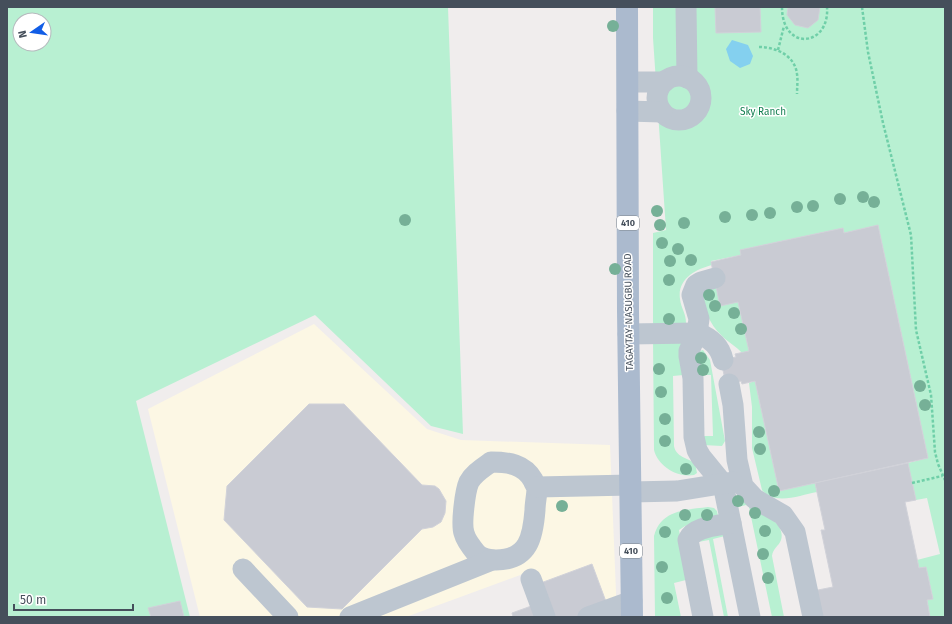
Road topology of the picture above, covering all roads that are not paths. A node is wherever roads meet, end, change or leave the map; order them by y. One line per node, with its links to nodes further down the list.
1 (627, 7): 4 (main road, TAGAYTAY-NASUGBU ROAD / 410)
2 (686, 7): 3 (lane)
3 (688, 78): 5 (lane); 7 (lane)
4 (628, 82): 5 (lane); 6 (main road, TAGAYTAY-NASUGBU ROAD / 410)
5 (664, 82): 7 (lane)
6 (627, 111): 7 (lane); 10 (main road, TAGAYTAY-NASUGBU ROAD / 410)
7 (662, 112)
8 (714, 274): 9 (lane)
9 (697, 333): 10 (lane); 11 (lane); 13 (lane)
10 (628, 334): 15 (main road, TAGAYTAY-NASUGBU ROAD / 410)
11 (724, 360)
12 (729, 384): 13 (lane)
13 (732, 482): 15 (lane); 16 (lane); 27 (lane)
14 (537, 487): 15 (lane); 17 (lane); 17 (lane)
15 (631, 489): 20 (main road, TAGAYTAY-NASUGBU ROAD / 410)
16 (731, 523): 25 (lane); 26 (lane)
17 (492, 560): 22 (lane)
18 (243, 569): 21 (lane)
19 (531, 578): 23 (lane)
20 (632, 609): 24 (lane)
21 (288, 617)
22 (350, 617)
23 (545, 617)
24 (588, 617)
25 (703, 617)
26 (750, 617)
27 (813, 617)

